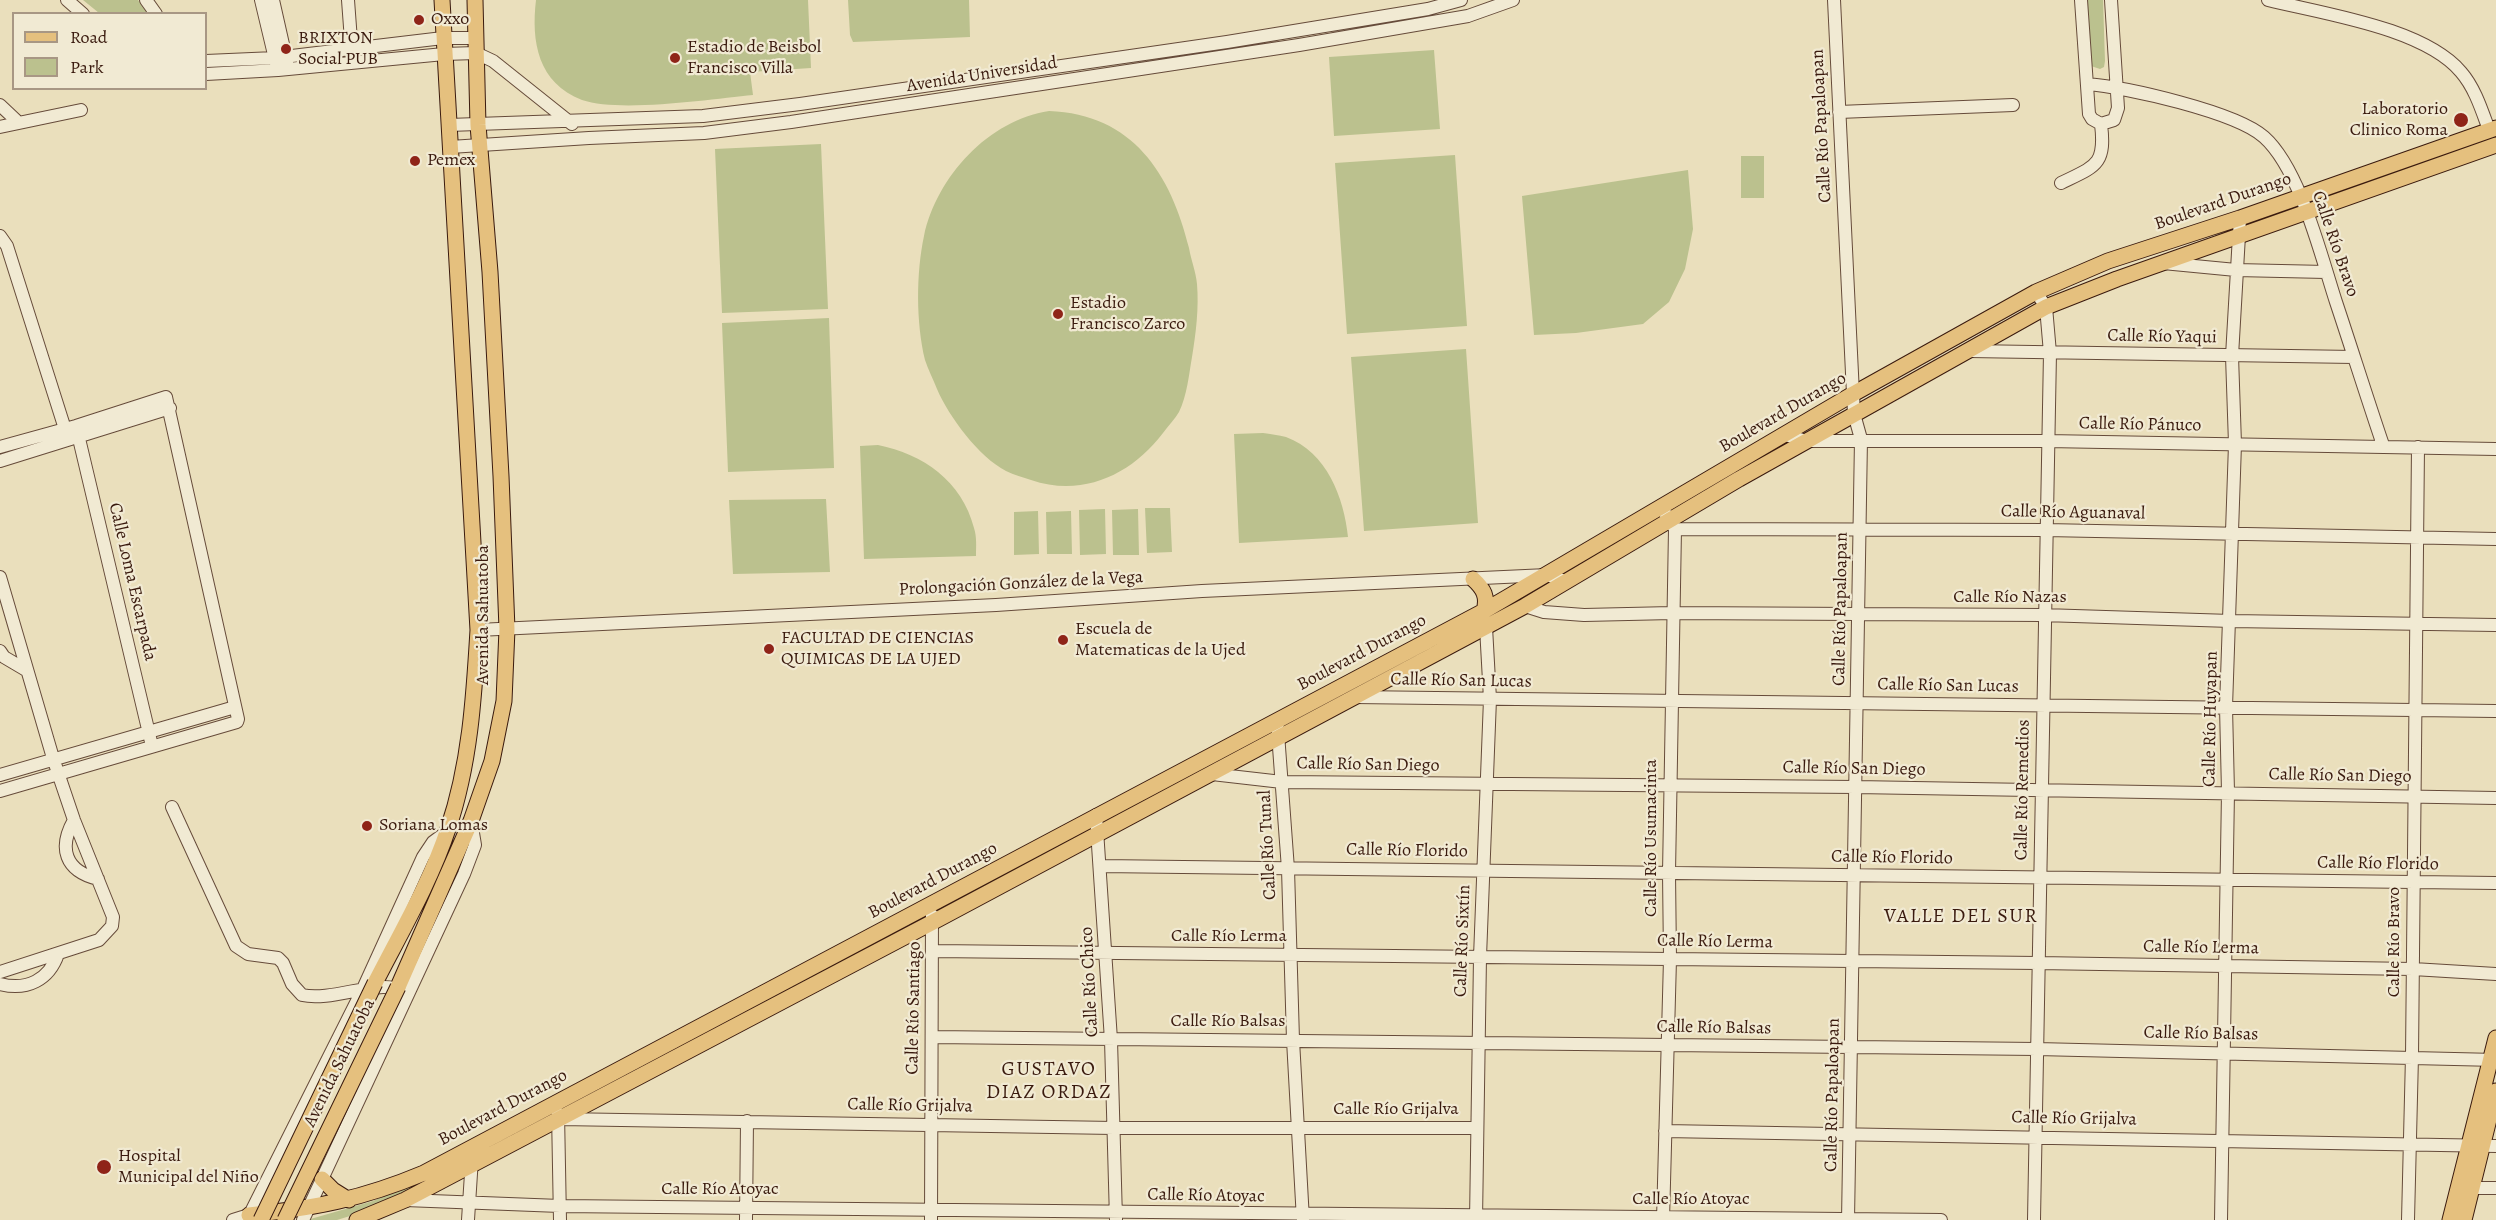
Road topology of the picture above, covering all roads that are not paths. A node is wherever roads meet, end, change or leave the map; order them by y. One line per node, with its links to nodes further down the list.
1 (67, 0): 13 (street)
2 (261, 0): 19 (street)
3 (273, 0): 19 (street)
4 (348, 0): 16 (street)
5 (442, 0): 14 (main road, Avenida Sahuatoba)
6 (475, 0): 15 (main road, Avenida Sahuatoba)
7 (1461, 0): 21 (street, Avenida Universidad)
8 (1513, 0): 24 (street, Avenida Universidad)
9 (1834, 0): 28 (street, Calle Río Papaloapan)
10 (2081, 0): 22 (street)
11 (2111, 0): 23 (street)
12 (2268, 0): 36 (street)
13 (81, 12)
14 (444, 46): 15 (street); 16 (street); 18 (street); 33 (main road, Avenida Sahuatoba)
15 (476, 46): 31 (street); 34 (main road, Avenida Sahuatoba)
16 (352, 48): 18 (street); 19 (street)
17 (207, 61): 19 (street)
18 (353, 62): 19 (street)
19 (282, 63): 20 (street)
20 (207, 74)
21 (987, 75): 24 (street); 29 (street, Avenida Universidad)
22 (2087, 84): 23 (street, Calle Río Bravo); 32 (street)
23 (2116, 86): 32 (street); 43 (street, Calle Río Bravo)
24 (988, 92): 37 (street, Avenida Universidad)
25 (0, 105): 30 (street)
26 (2013, 105): 28 (street)
27 (81, 110): 30 (street)
28 (1839, 112): 57 (street, Calle Río Papaloapan)
29 (703, 116): 31 (street, Avenida Universidad); 37 (street)
30 (18, 122): 35 (street)
31 (570, 122): 34 (street, Avenida Universidad); 38 (street)
32 (2101, 124): 42 (street)
33 (449, 125): 34 (street, Avenida Universidad); 41 (main road, Avenida Sahuatoba)
34 (478, 125): 40 (main road, Avenida Sahuatoba)
35 (0, 127)
36 (2493, 129): 43 (main road, Boulevard Durango)
37 (704, 133): 38 (street, Avenida Universidad)
38 (589, 138): 40 (street, Avenida Universidad)
39 (2496, 145): 44 (main road, Boulevard Durango)
40 (479, 146): 41 (street, Avenida Universidad); 90 (main road, Avenida Sahuatoba)
41 (450, 147): 91 (main road, Avenida Sahuatoba)
42 (2061, 183)
43 (2301, 196): 44 (street, Calle Río Bravo); 45 (main road, Boulevard Durango)
44 (2306, 213): 47 (main road, Boulevard Durango); 50 (street, Calle Río Bravo)
45 (2240, 218): 47 (street, Calle Río Huyapan); 51 (main road, Boulevard Durango)
46 (0, 236): 59 (street, Calle Loma Escarpada)
47 (2238, 237): 48 (main road, Boulevard Durango); 49 (street, Calle Río Huyapan)
48 (2162, 263): 49 (street); 52 (main road, Boulevard Durango)
49 (2236, 270): 50 (street); 55 (street, Calle Río Huyapan)
50 (2326, 272): 56 (street, Calle Río Bravo)
51 (2036, 292): 52 (street, Calle Río Remedios); 57 (main road, Boulevard Durango)
52 (2046, 307): 53 (main road, Boulevard Durango); 54 (street, Calle Río Remedios)
53 (1969, 351): 54 (street, Calle Río Yaqui); 58 (main road, Boulevard Durango)
54 (2050, 353): 55 (street, Calle Río Yaqui); 63 (street, Calle Río Remedios)
55 (2232, 356): 56 (street, Calle Río Yaqui); 64 (street, Calle Río Huyapan)
56 (2354, 357): 65 (street, Calle Río Bravo)
57 (1853, 394): 58 (street, Calle Río Papaloapan); 60 (main road, Boulevard Durango)
58 (1854, 414): 61 (street, Calle Río Papaloapan); 62 (main road, Boulevard Durango)
59 (74, 431): 66 (street); 69 (street); 100 (street); 105 (street, Calle Loma Escarpada)
60 (1785, 435): 62 (street, Calle Río Pánuco); 70 (main road, Boulevard Durango)
61 (1861, 439): 62 (street, Calle Río Pánuco); 63 (street, Calle Río Pánuco); 71 (street, Calle Río Papaloapan)
62 (1807, 441): 70 (main road, Boulevard Durango)
63 (2047, 441): 64 (street, Calle Río Pánuco); 72 (street, Calle Río Remedios)
64 (2235, 444): 65 (street, Calle Río Pánuco); 73 (street, Calle Río Huyapan)
65 (2383, 445): 67 (street, Calle Río Pánuco)
66 (0, 447)
67 (2418, 447): 68 (street, Calle Río Pánuco); 74 (street, Calle Río Bravo)
68 (2496, 449)
69 (0, 461)
70 (1669, 519): 71 (street, Calle Río Aguanaval); 76 (main road, Boulevard Durango); 79 (main road, Boulevard Durango); 83 (street, Calle Río Usumacinta)
71 (1861, 530): 72 (street, Calle Río Aguanaval); 85 (street, Calle Río Papaloapan)
72 (2046, 530): 73 (street, Calle Río Aguanaval); 84 (street, Calle Río Remedios)
73 (2232, 536): 74 (street, Calle Río Aguanaval); 86 (street, Calle Río Huyapan)
74 (2418, 538): 75 (street, Calle Río Aguanaval); 87 (street, Calle Río Bravo)
75 (2496, 539)
76 (1547, 575): 78 (street, Prolongación González de la Vega); 79 (street, Prolongación González de la Vega); 82 (main road, Boulevard Durango)
77 (0, 577): 80 (street)
78 (1473, 579): 82 (main road); 90 (street, Prolongación González de la Vega)
79 (1565, 581): 81 (main road, Boulevard Durango)
80 (2, 595): 93 (street)
81 (1525, 606): 83 (street, Calle Río Nazas); 89 (main road, Boulevard Durango)
82 (1484, 611): 94 (main road, Boulevard Durango)
83 (1672, 613): 85 (street, Calle Río Nazas); 97 (street, Calle Río Usumacinta)
84 (2043, 615): 85 (street, Calle Río Nazas); 86 (street, Calle Río Nazas); 99 (street, Calle Río Remedios)
85 (1858, 616): 98 (street, Calle Río Papaloapan)
86 (2231, 621): 87 (street, Calle Río Nazas); 101 (street, Calle Río Huyapan)
87 (2416, 623): 88 (street, Calle Río Nazas); 102 (street, Calle Río Bravo)
88 (2496, 625)
89 (1486, 627): 95 (main road, Boulevard Durango); 96 (street, Calle Río Sixtín)
90 (507, 629): 91 (street, Prolongación González de la Vega); 152 (main road, Avenida Sahuatoba)
91 (478, 630): 124 (main road, Avenida Sahuatoba)
92 (0, 651): 93 (street)
93 (26, 670): 108 (street)
94 (1326, 695): 95 (street, Calle Río San Lucas); 104 (main road, Boulevard Durango)
95 (1356, 697): 96 (street, Calle Río San Lucas); 106 (main road, Boulevard Durango)
96 (1490, 699): 97 (street, Calle Río San Lucas); 113 (street, Calle Río Sixtín)
97 (1671, 701): 98 (street, Calle Río San Lucas); 114 (street, Calle Río Usumacinta)
98 (1857, 702): 99 (street, Calle Río San Lucas); 115 (street, Calle Río Papaloapan)
99 (2042, 706): 101 (street, Calle Río San Lucas); 116 (street, Calle Río Remedios)
100 (235, 707): 105 (street); 107 (street)
101 (2226, 707): 102 (street, Calle Río San Lucas); 118 (street, Calle Río Huyapan)
102 (2414, 710): 103 (street, Calle Río San Lucas); 119 (street, Calle Río Bravo)
103 (2496, 711)
104 (1278, 720): 106 (street, Calle Río Tunal); 122 (main road, Boulevard Durango)
105 (147, 732): 107 (street, Calle Loma Escarpada); 108 (street)
106 (1280, 737): 110 (main road, Boulevard Durango); 112 (street, Calle Río Tunal)
107 (152, 746): 109 (street)
108 (52, 758): 109 (street); 111 (street)
109 (58, 774): 117 (street); 123 (street)
110 (1212, 774): 112 (street, Calle Río San Diego); 125 (main road, Boulevard Durango)
111 (0, 775)
112 (1282, 782): 113 (street, Calle Río San Diego); 127 (street, Calle Río Tunal)
113 (1486, 785): 114 (street, Calle Río San Diego); 128 (street, Calle Río Sixtín)
114 (1670, 787): 115 (street, Calle Río San Diego); 129 (street, Calle Río Usumacinta)
115 (1856, 787): 116 (street, Calle Río San Diego); 130 (street, Calle Río Papaloapan)
116 (2041, 790): 118 (street, Calle Río San Diego); 131 (street, Calle Río Remedios)
117 (0, 791)
118 (2228, 792): 119 (street, Calle Río San Diego); 133 (street, Calle Río Huyapan)
119 (2414, 796): 120 (street, Calle Río San Diego); 134 (street, Calle Río Bravo)
120 (2496, 798)
121 (172, 807): 151 (street)
122 (1096, 815): 125 (street, Calle Río Chico); 136 (main road, Boulevard Durango)
123 (74, 820): 132 (street); 132 (street)
124 (448, 831): 151 (street); 192 (main road, Avenida Sahuatoba, bridge)
125 (1099, 834): 126 (street, Calle Río Chico); 137 (main road, Boulevard Durango)
126 (1101, 866): 127 (street, Calle Río Florido); 140 (street, Calle Río Chico)
127 (1288, 869): 128 (street, Calle Río Florido); 141 (street, Calle Río Tunal)
128 (1484, 871): 129 (street, Calle Río Florido); 142 (street, Calle Río Sixtín)
129 (1669, 873): 130 (street, Calle Río Florido); 143 (street, Calle Río Usumacinta)
130 (1854, 875): 131 (street, Calle Río Florido); 144 (street, Calle Río Papaloapan)
131 (2041, 878): 133 (street, Calle Río Florido); 145 (street, Calle Río Remedios)
132 (98, 879): 139 (street)
133 (2227, 879): 134 (street, Calle Río Florido); 146 (street, Calle Río Huyapan)
134 (2413, 882): 135 (street, Calle Río Florido); 147 (street, Calle Río Bravo)
135 (2496, 883)
136 (932, 904): 137 (street, Calle Río Santiago); 165 (main road, Boulevard Durango)
137 (933, 922): 138 (street, Calle Río Santiago); 166 (main road, Boulevard Durango)
138 (934, 951): 140 (street, Calle Río Lerma); 153 (street, Calle Río Santiago)
139 (58, 954): 148 (street); 150 (street)
140 (1107, 954): 141 (street, Calle Río Lerma); 155 (street, Calle Río Chico)
141 (1290, 955): 142 (street, Calle Río Lerma); 156 (street, Calle Río Tunal)
142 (1480, 957): 143 (street, Calle Río Lerma); 157 (street, Calle Río Sixtín)
143 (1670, 959): 144 (street, Calle Río Lerma); 158 (street, Calle Río Usumacinta)
144 (1852, 961): 145 (street, Calle Río Lerma); 159 (street, Calle Río Papaloapan)
145 (2038, 963): 146 (street, Calle Río Lerma); 160 (street, Calle Río Remedios)
146 (2226, 966): 147 (street, Calle Río Lerma); 161 (street, Calle Río Huyapan)
147 (2414, 969): 149 (street, Calle Río Lerma); 162 (street, Calle Río Bravo)
148 (0, 972)
149 (2496, 974)
150 (0, 984)
151 (362, 991): 152 (street); 175 (street)
152 (402, 992): 181 (street); 198 (main road, Avenida Sahuatoba, bridge)
153 (932, 1037): 155 (street, Calle Río Balsas); 168 (street, Calle Río Santiago)
154 (2496, 1038): 163 (main road)
155 (1111, 1040): 156 (street, Calle Río Balsas); 170 (street, Calle Río Chico)
156 (1293, 1040): 157 (street, Calle Río Balsas); 169 (street, Calle Río Tunal)
157 (1479, 1042): 158 (street, Calle Río Balsas); 171 (street, Calle Río Sixtín)
158 (1667, 1046): 159 (street, Calle Río Balsas); 172 (street, Calle Río Usumacinta)
159 (1852, 1048): 160 (street, Calle Río Balsas); 173 (street, Calle Río Papaloapan)
160 (2037, 1049): 161 (street, Calle Río Balsas); 174 (street, Calle Río Remedios)
161 (2223, 1053): 162 (street, Calle Río Balsas); 176 (street, Calle Río Huyapan)
162 (2412, 1056): 163 (street, Calle Río Balsas); 177 (street, Calle Río Bravo)
163 (2494, 1059): 179 (main road)
164 (2496, 1093): 179 (main road)
165 (557, 1100): 166 (street); 178 (main road, Boulevard Durango)
166 (559, 1119): 167 (street, Calle Río Grijalva); 180 (main road, Boulevard Durango); 187 (street)
167 (747, 1121): 168 (street, Calle Río Grijalva); 189 (street)
168 (930, 1125): 170 (street, Calle Río Grijalva); 190 (street, Calle Río Santiago)
169 (1298, 1127): 170 (street, Calle Río Grijalva); 171 (street, Calle Río Grijalva); 193 (street, Calle Río Tunal)
170 (1114, 1128): 191 (street, Calle Río Chico)
171 (1477, 1128): 194 (street, Calle Río Sixtín)
172 (1665, 1131): 173 (street, Calle Río Grijalva); 195 (street, Calle Río Usumacinta)
173 (1851, 1133): 174 (street, Calle Río Grijalva); 196 (street, Calle Río Papaloapan)
174 (2036, 1136): 176 (street, Calle Río Grijalva); 203 (street, Calle Río Remedios)
175 (289, 1137): 181 (street); 192 (street)
176 (2222, 1141): 177 (street, Calle Río Grijalva); 204 (street, Calle Río Huyapan)
177 (2410, 1143): 179 (street, Calle Río Grijalva); 205 (street, Calle Río Bravo)
178 (473, 1146): 180 (street); 184 (main road, Boulevard Durango)
179 (2482, 1146): 182 (main road); 206 (main road)
180 (472, 1165): 185 (main road, Boulevard Durango); 186 (street)
181 (325, 1173): 184 (main road); 188 (street)
182 (2472, 1188): 183 (street); 207 (main road)
183 (2496, 1188)
184 (349, 1200): 188 (main road, Boulevard Durango)
185 (405, 1200): 186 (street, Calle Río Atoyac); 199 (main road, Boulevard Durango)
186 (470, 1204): 187 (street, Calle Río Atoyac); 200 (street)
187 (560, 1206): 189 (street, Calle Río Atoyac); 201 (street)
188 (306, 1214): 192 (main road, Boulevard Durango)
189 (746, 1214): 190 (street, Calle Río Atoyac)
190 (931, 1214): 191 (street, Calle Río Atoyac)
191 (1116, 1216): 193 (street, Calle Río Atoyac)
192 (252, 1218): 197 (street)
193 (1302, 1218): 194 (street, Calle Río Atoyac)
194 (1476, 1218): 195 (street, Calle Río Atoyac)
195 (1664, 1219): 196 (street, Calle Río Atoyac)
196 (1848, 1219): 202 (street, Calle Río Atoyac)
197 (233, 1220)
198 (285, 1220)
199 (357, 1220)
200 (468, 1220)
201 (560, 1220)
202 (1941, 1220)
203 (2034, 1220)
204 (2221, 1220)
205 (2408, 1220)
206 (2450, 1220)
207 (2464, 1220)

